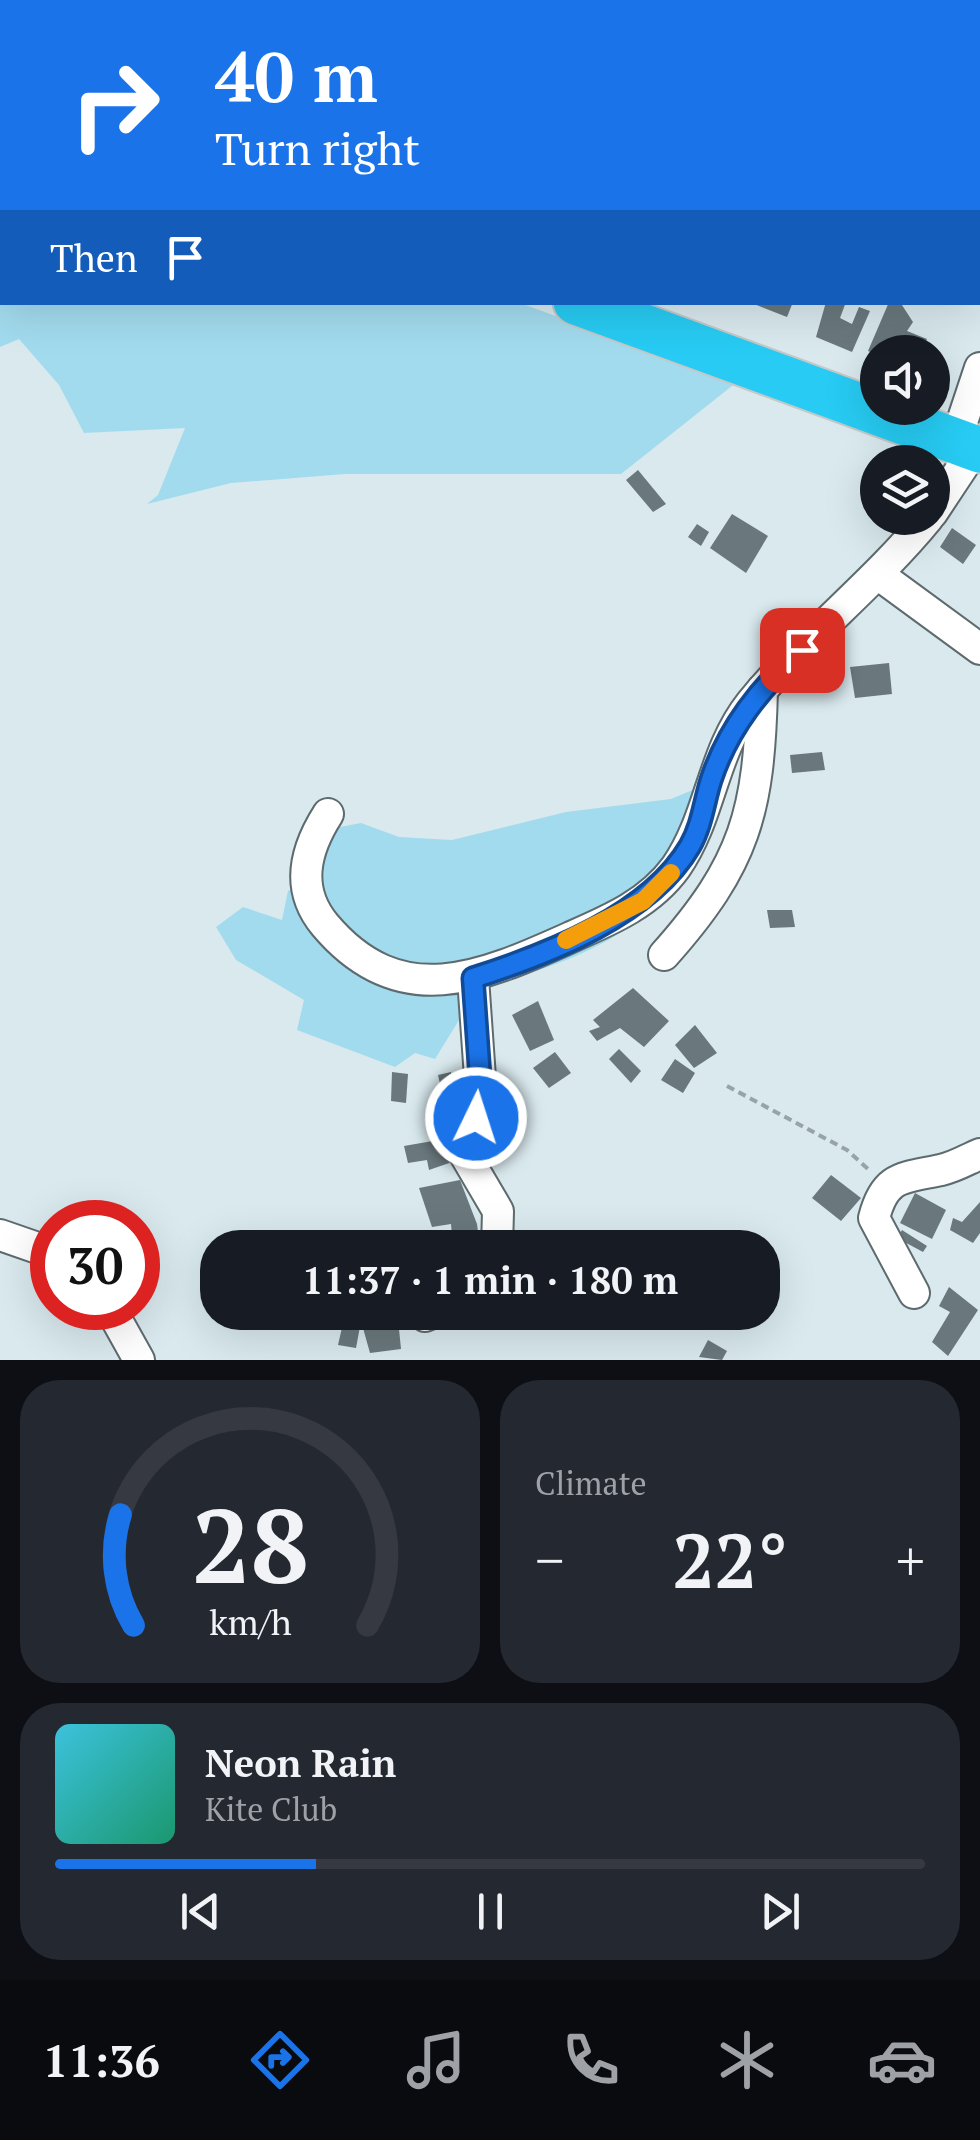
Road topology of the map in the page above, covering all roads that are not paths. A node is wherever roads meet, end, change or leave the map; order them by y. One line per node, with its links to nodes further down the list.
1 (584, 305): 3 (highway)
2 (980, 368): 3 (street)
3 (970, 446): 4 (street)
4 (950, 480)
5 (913, 535): 6 (street)
6 (879, 576): 7 (street); 8 (street)
7 (980, 650)
8 (762, 690): 10 (street); 11 (street)
9 (328, 814): 11 (street)
10 (664, 955)
11 (473, 978): 13 (street)
12 (980, 1154): 16 (street)
13 (498, 1230)
14 (0, 1236): 15 (street)
15 (30, 1246)
16 (914, 1293)
17 (122, 1330): 18 (street)
18 (139, 1360)

